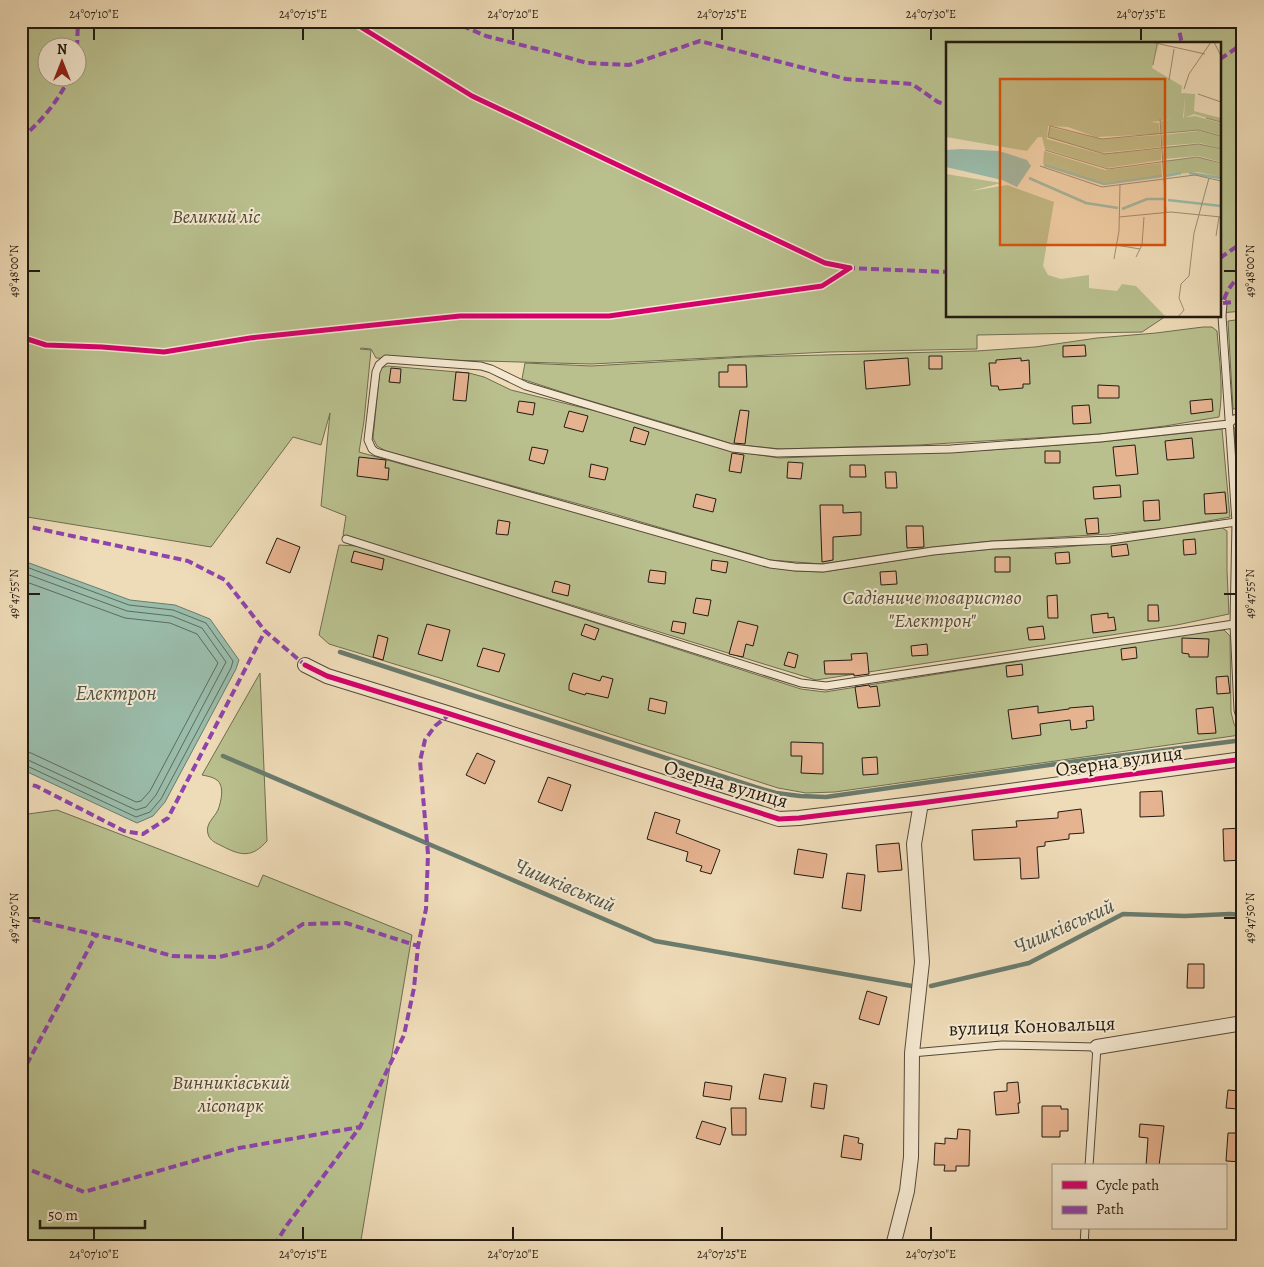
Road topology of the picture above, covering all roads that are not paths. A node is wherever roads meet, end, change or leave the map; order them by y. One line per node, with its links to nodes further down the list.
1 (1223, 303): 3 (lane)
2 (1243, 416): 3 (lane)
3 (1229, 424): 5 (lane); 5 (lane)
4 (1243, 516): 5 (lane)
5 (1236, 522): 7 (lane)
6 (346, 539): 7 (lane)
7 (1234, 624): 8 (lane); 10 (lane)
8 (1243, 625)
9 (305, 665): 12 (street, Озерна вулиця)
10 (1243, 727)
11 (1243, 759): 12 (street, Озерна вулиця)
12 (921, 803): 15 (street)
13 (1243, 1023): 14 (street, вулиця Коновальця)
14 (1097, 1047): 15 (lane, вулиця Коновальця); 16 (lane)
15 (912, 1053): 18 (street)
16 (1089, 1164)
17 (1085, 1230): 19 (lane)
18 (893, 1246)
19 (1084, 1246)

